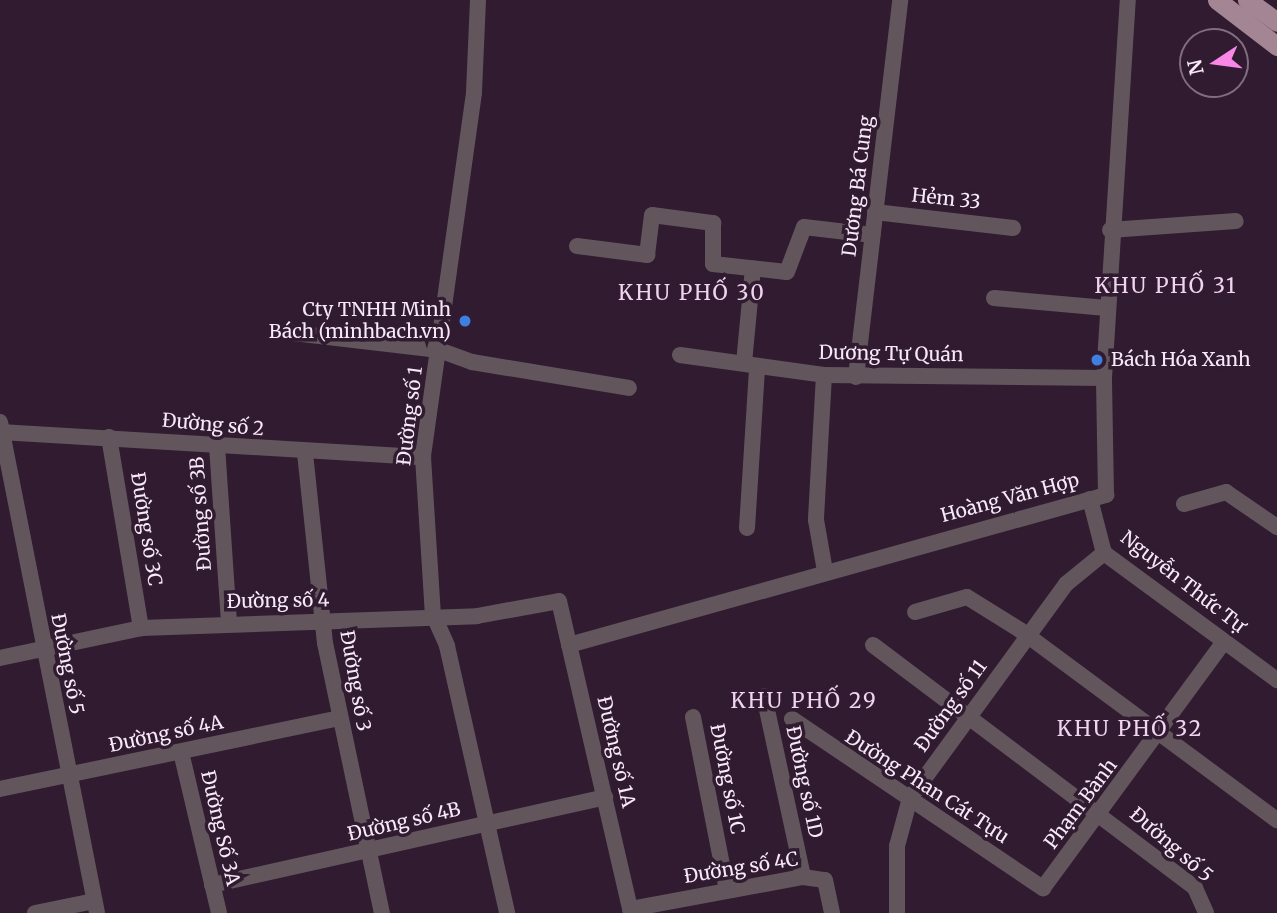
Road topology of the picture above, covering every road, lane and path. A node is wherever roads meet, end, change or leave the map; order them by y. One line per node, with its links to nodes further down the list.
1 (478, 0): 18 (street, Đường số 1)
2 (900, 0): 8 (street, Dương Bá Cung)
3 (1128, 0): 11 (street, Hoàng Văn Hợp)
4 (1217, 0): 7 (main road)
5 (1247, 0): 6 (main road)
6 (1277, 22)
7 (1277, 46)
8 (876, 212): 10 (street, Hẻm 33); 12 (street, Dương Bá Cung)
9 (1236, 221): 11 (street)
10 (1013, 228)
11 (1110, 230): 16 (street, Hoàng Văn Hợp)
12 (873, 235): 14 (street); 22 (street, Dương Bá Cung)
13 (577, 246): 14 (street)
14 (753, 268): 20 (street)
15 (995, 298): 16 (street)
16 (1107, 307): 23 (street, Hoàng Văn Hợp)
17 (285, 332): 18 (street)
18 (439, 350): 24 (street); 29 (street, Đường số 1)
19 (680, 355): 20 (street, Dương Tự Quán)
20 (750, 365): 21 (street, Dương Tự Quán); 33 (street)
21 (824, 375): 22 (street, Dương Tự Quán); 35 (street)
22 (856, 377): 23 (street, Dương Tự Quán)
23 (1104, 378): 30 (street, Hoàng Văn Hợp)
24 (629, 388)
25 (1, 429): 26 (street, Đường số 2); 46 (street, Đường số 5)
26 (109, 438): 27 (street, Đường số 2); 41 (street, Đường số 3C)
27 (217, 446): 28 (street, Đường số 2); 40 (street, Đường số 3B)
28 (305, 453): 29 (street, Đường số 2); 39 (street, Đường số 3)
29 (423, 457): 38 (street, Đường số 1)
30 (1090, 499): 34 (street, Nguyễn Thức Tự); 35 (street, Hoàng Văn Hợp)
31 (1184, 504): 32 (street)
32 (1277, 527)
33 (747, 528)
34 (1104, 553): 42 (street, Đường số 11); 43 (street, Nguyễn Thức Tự)
35 (825, 571): 44 (street, Hoàng Văn Hợp)
36 (559, 601): 38 (street, Đường số 4); 44 (street, Đường số 1A)
37 (915, 612): 42 (street)
38 (433, 614): 39 (street, Đường số 4); 62 (street, Đường số 1)
39 (323, 621): 40 (street, Đường số 4); 51 (street, Đường số 3)
40 (229, 622): 41 (street, Đường số 4)
41 (141, 628): 46 (street, Đường số 4)
42 (1028, 636): 52 (street, Đường số 11); 54 (street)
43 (1224, 642): 48 (street, Nguyễn Thức Tự); 54 (street, Phạm Bành)
44 (569, 645): 58 (street, Đường số 1A)
45 (873, 645): 52 (street, Đường số 5)
46 (44, 650): 47 (street, Đường số 4); 56 (street, Đường số 5)
47 (0, 658)
48 (1277, 680)
49 (764, 696): 64 (street, Đường số 1D)
50 (693, 717): 67 (street, Đường số 1C)
51 (340, 718): 55 (street, Đường số 4A); 63 (street, Đường số 3)
52 (968, 718): 59 (street, Đường số 11); 60 (street, Đường số 5)
53 (792, 719): 59 (street, Đường Phan Cát Tựu)
54 (1160, 734): 60 (street, Phạm Bành); 61 (street)
55 (181, 752): 56 (street, Đường số 4A); 65 (street, Đường Số 3A)
56 (67, 776): 57 (street, Đường số 4A); 68 (street, Đường số 5)
57 (0, 789)
58 (605, 797): 62 (street, Đường số 4B); 69 (street, Đường số 1A)
59 (911, 798): 66 (street, Đường Phan Cát Tựu); 75 (street, Đường số 11)
60 (1100, 814): 66 (street, Phạm Bành); 76 (street, Đường số 5)
61 (1277, 820)
62 (488, 824): 63 (street, Đường số 4B); 73 (street, Đường số 1)
63 (368, 852): 65 (street, Đường số 4B); 72 (street, Đường số 3)
64 (803, 877): 67 (street, Đường số 4C); 74 (street, Đường số 4C)
65 (212, 885): 71 (street, Đường Số 3A)
66 (1043, 888)
67 (727, 891): 69 (street, Đường số 4C)
68 (96, 907): 70 (street)
69 (631, 911)
70 (35, 913)
71 (219, 913)
72 (382, 913)
73 (507, 913)
74 (832, 913)
75 (897, 913)
76 (1206, 913)

